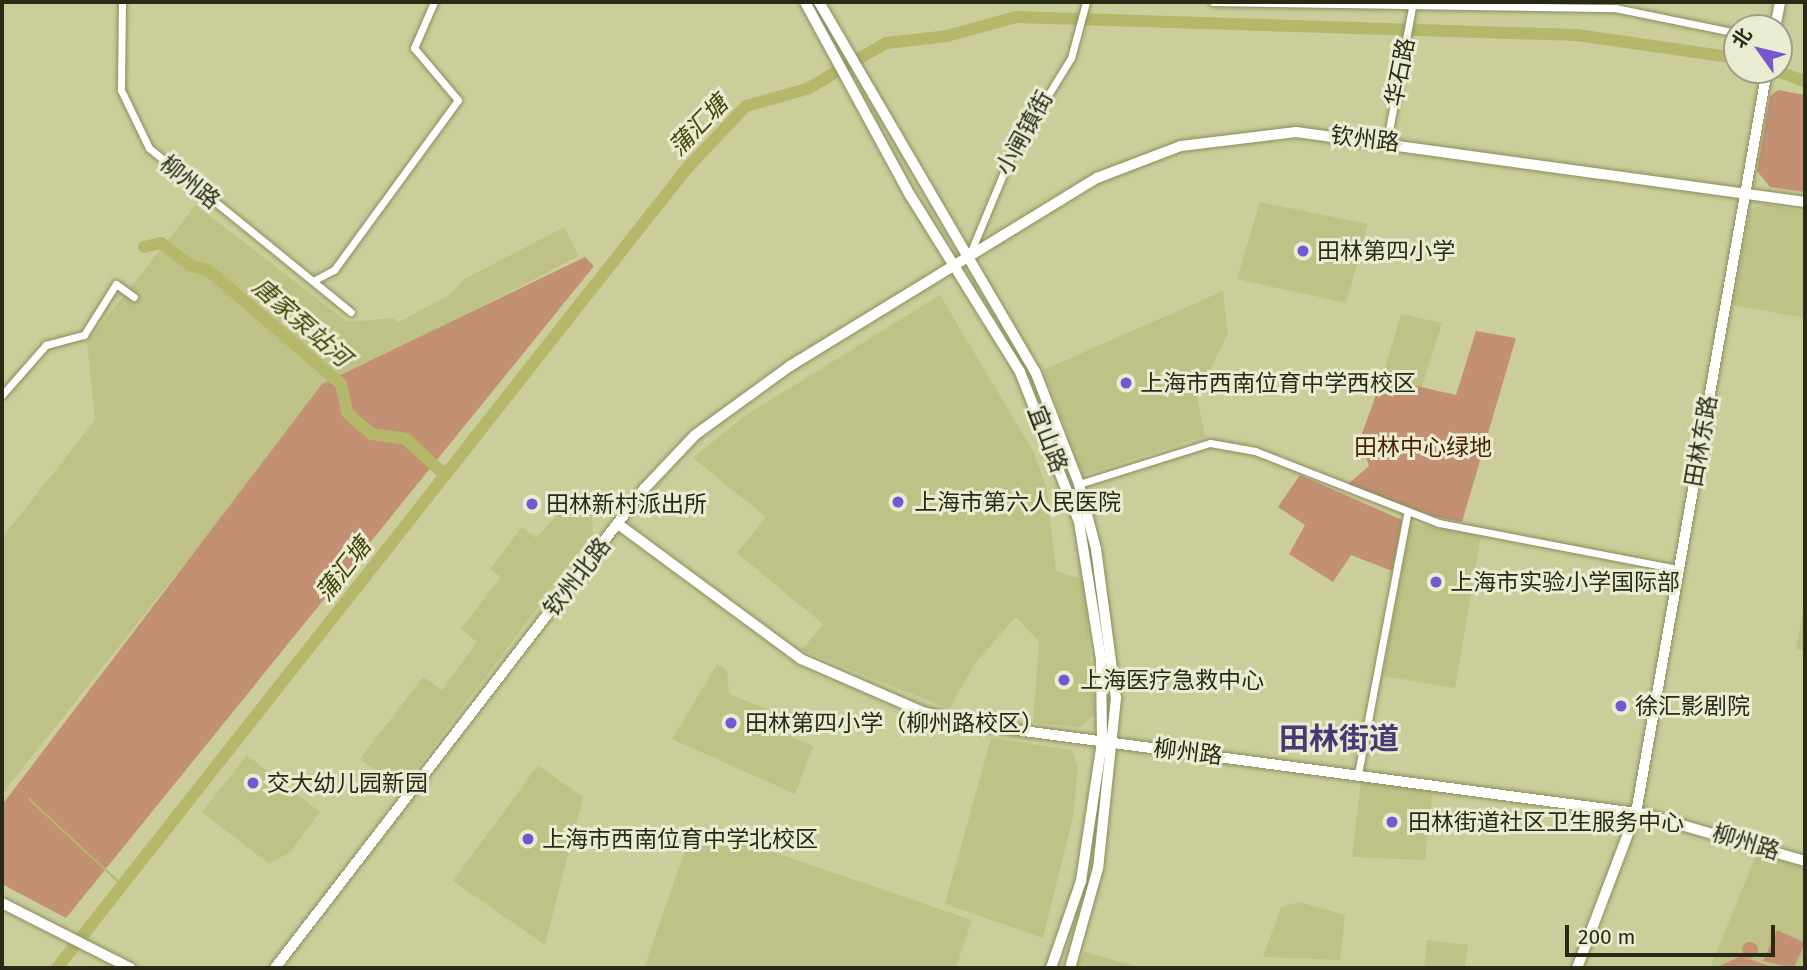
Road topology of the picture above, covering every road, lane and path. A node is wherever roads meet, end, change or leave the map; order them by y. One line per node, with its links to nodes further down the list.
1 (122, 2): 15 (street, 柳州路)
2 (434, 2): 15 (street)
3 (805, 2): 14 (street, 宜山路)
4 (819, 2): 13 (street, 宜山路)
5 (1086, 2): 13 (street, 小闸镇街)
6 (1213, 2): 7 (street)
7 (1413, 4): 8 (street); 10 (street, 华石路)
8 (1723, 30)
9 (1764, 84): 11 (street, 田林东路)
10 (1387, 141): 11 (street, 钦州路); 13 (street, 钦州路)
11 (1744, 191): 12 (street, 钦州路); 22 (street, 田林东路)
12 (1805, 202)
13 (968, 257): 14 (street, 钦州路); 19 (street, 宜山路)
14 (953, 267): 21 (street, 钦州北路); 23 (street, 宜山路)
15 (313, 281): 17 (street, 柳州路)
16 (134, 297): 18 (street)
17 (351, 312)
18 (2, 395)
19 (1079, 484): 20 (street); 24 (street, 宜山路)
20 (1407, 514): 22 (street); 25 (street)
21 (618, 524): 23 (street, 柳州路); 30 (street, 钦州北路)
22 (1678, 569): 26 (street, 田林东路)
23 (1102, 742): 24 (street, 柳州路); 31 (street, 宜山路)
24 (1115, 743): 25 (street, 柳州路); 32 (street, 宜山路)
25 (1358, 774): 26 (street, 柳州路)
26 (1636, 813): 27 (street, 柳州路); 33 (street, 田林东路)
27 (1805, 861)
28 (2, 903): 29 (street)
29 (130, 968)
30 (275, 968)
31 (1052, 968)
32 (1070, 968)
33 (1577, 968)

